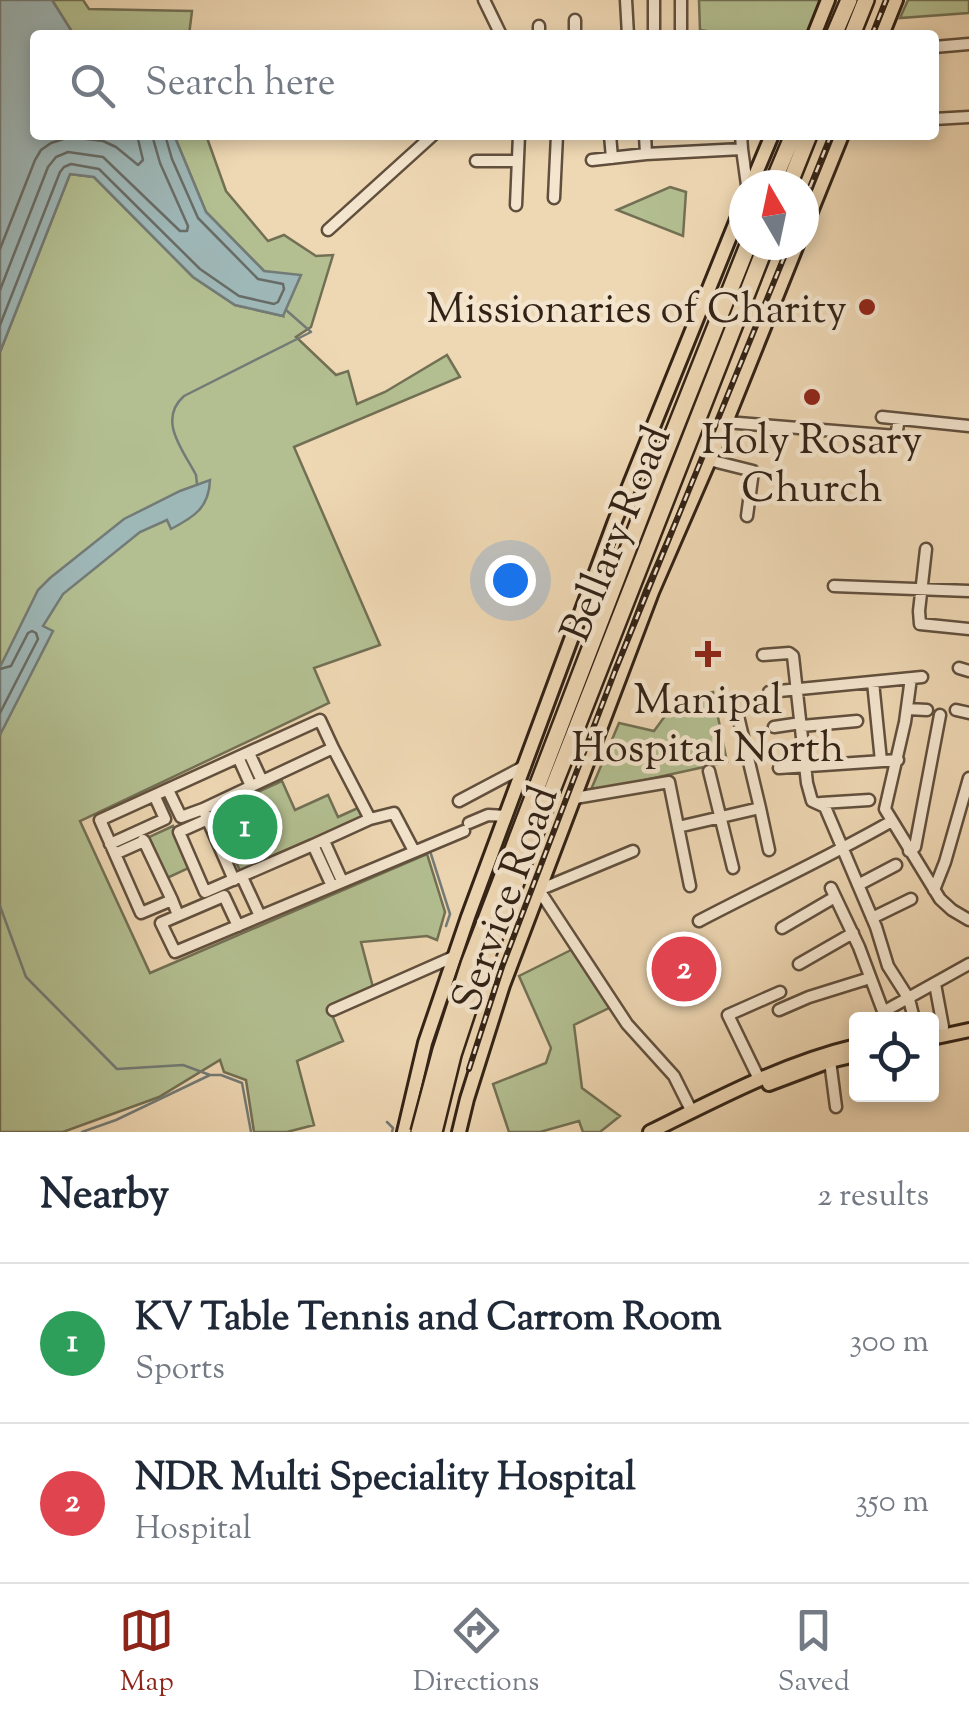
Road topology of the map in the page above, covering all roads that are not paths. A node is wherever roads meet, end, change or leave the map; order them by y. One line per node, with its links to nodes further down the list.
1 (484, 0): 10 (street)
2 (626, 0): 12 (street)
3 (654, 0): 13 (street)
4 (681, 0): 14 (street)
5 (828, 0): 15 (main road)
6 (848, 0): 16 (highway)
7 (866, 0): 17 (highway)
8 (896, 0): 18 (main road)
9 (575, 20): 11 (street)
10 (499, 30)
11 (575, 30)
12 (628, 30)
13 (654, 30)
14 (681, 30)
15 (816, 30)
16 (836, 30)
17 (854, 30)
18 (884, 30)
19 (969, 44): 20 (street)
20 (939, 47)
21 (969, 117): 22 (street)
22 (939, 119)
23 (427, 140): 46 (street)
24 (519, 140): 38 (street)
25 (557, 140): 44 (street)
26 (610, 140): 35 (street)
27 (645, 140): 34 (street)
28 (741, 140): 33 (street)
29 (770, 140): 40 (main road)
30 (790, 140): 41 (highway)
31 (807, 140): 42 (highway)
32 (840, 140): 43 (main road)
33 (742, 148): 34 (street); 39 (street)
34 (646, 154): 35 (street)
35 (612, 158): 36 (street)
36 (592, 160)
37 (476, 161): 38 (street)
38 (518, 161): 45 (street)
39 (746, 170)
40 (756, 170)
41 (778, 170)
42 (795, 170)
43 (819, 191)
44 (554, 198)
45 (516, 205)
46 (328, 230)
47 (729, 239): 79 (main road)
48 (742, 260): 151 (highway, Bellary Road, bridge)
49 (760, 260): 152 (highway, Bellary Road, bridge)
50 (792, 260): 53 (main road, Service Road)
51 (882, 417): 52 (street)
52 (900, 418): 53 (street); 54 (street)
53 (726, 422): 55 (main road, Service Road)
54 (969, 426)
55 (709, 460): 56 (street); 87 (main road, Service Road)
56 (747, 516)
57 (926, 549): 59 (street)
58 (834, 586): 59 (street)
59 (921, 588): 60 (street); 61 (street)
60 (969, 591)
61 (969, 629)
62 (763, 655): 64 (street)
63 (873, 682): 64 (street); 66 (street); 78 (street)
64 (798, 688): 65 (street); 73 (street)
65 (770, 692)
66 (907, 709): 67 (street); 77 (street)
67 (926, 710)
68 (956, 710): 69 (street)
69 (969, 713)
70 (940, 714): 105 (street)
71 (738, 716): 91 (street)
72 (857, 721): 73 (street)
73 (801, 725): 74 (street); 80 (street)
74 (774, 727)
75 (333, 748): 76 (street); 84 (street); 94 (street)
76 (243, 755): 84 (street); 85 (street)
77 (898, 760): 78 (street); 96 (street)
78 (881, 761): 80 (street)
79 (526, 765): 89 (street); 95 (main road)
80 (806, 766): 81 (street); 90 (street)
81 (779, 768)
82 (709, 771): 93 (street)
83 (969, 778): 114 (street)
84 (256, 784): 92 (street)
85 (168, 790): 86 (street); 92 (street)
86 (154, 796): 99 (street); 101 (street)
87 (575, 798): 98 (street); 113 (main road, Service Road)
88 (868, 800): 90 (street)
89 (459, 801)
90 (821, 804): 102 (street)
91 (760, 808): 93 (street); 104 (street)
92 (205, 814): 109 (street); 109 (street)
93 (720, 818): 98 (street); 108 (street)
94 (370, 819): 100 (street); 103 (street)
95 (505, 819): 97 (street); 97 (street); 126 (main road)
96 (892, 821): 102 (street); 105 (street)
97 (467, 827): 103 (street)
98 (678, 827): 111 (street)
99 (142, 836): 101 (street); 117 (street)
100 (318, 843): 109 (street); 110 (street)
101 (112, 849): 117 (street)
102 (842, 849): 112 (street); 121 (street)
103 (413, 850): 110 (street)
104 (769, 850)
105 (909, 850): 114 (street)
106 (633, 851): 113 (street)
107 (896, 865): 112 (street)
108 (733, 868)
109 (238, 879): 119 (street)
110 (337, 883): 119 (street)
111 (690, 886)
112 (859, 887): 115 (street); 120 (street)
113 (539, 890): 131 (main road, Service Road); 149 (street)
114 (934, 890): 122 (street)
115 (835, 895): 124 (street); 125 (street)
116 (911, 898): 120 (street)
117 (172, 900): 118 (street)
118 (178, 915): 123 (street); 123 (street)
119 (260, 916): 123 (street)
120 (872, 918): 133 (street)
121 (700, 920)
122 (969, 920)
123 (238, 926)
124 (782, 928)
125 (852, 933): 127 (street); 129 (street)
126 (452, 961): 131 (main road); 134 (street); 150 (main road)
127 (800, 964)
128 (969, 964): 130 (street)
129 (870, 978): 135 (street); 136 (street)
130 (935, 984): 133 (street); 139 (street)
131 (504, 985): 153 (main road, Service Road)
132 (780, 992): 147 (street)
133 (909, 999): 137 (street); 138 (street)
134 (333, 1010)
135 (779, 1010)
136 (883, 1012)
137 (890, 1012)
138 (912, 1012)
139 (936, 1012)
140 (969, 1022): 141 (main road)
141 (939, 1028)
142 (969, 1030): 143 (main road)
143 (939, 1036)
144 (849, 1048): 147 (main road)
145 (849, 1057): 146 (main road)
146 (830, 1061): 148 (street); 149 (main road)
147 (759, 1079): 149 (main road)
148 (836, 1107)
149 (701, 1110): 154 (main road); 155 (main road)
150 (404, 1132)
151 (419, 1132)
152 (434, 1132)
153 (459, 1132)
154 (650, 1132)
155 (670, 1132)

